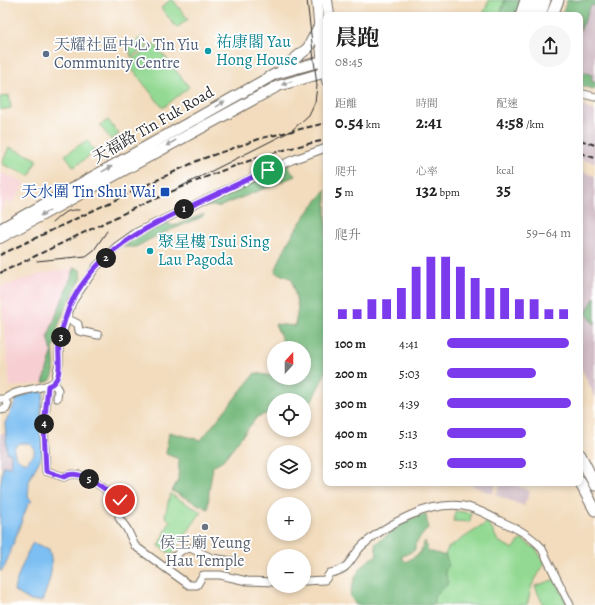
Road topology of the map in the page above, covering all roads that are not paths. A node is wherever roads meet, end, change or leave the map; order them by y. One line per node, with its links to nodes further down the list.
1 (317, 0): 12 (main road)
2 (327, 0): 7 (main road)
3 (526, 0): 8 (main road)
4 (535, 0): 9 (main road)
5 (545, 0): 10 (main road)
6 (558, 0): 11 (main road)
7 (329, 12)
8 (522, 12)
9 (531, 12)
10 (541, 12)
11 (553, 12)
12 (319, 24): 13 (main road); 15 (main road)
13 (323, 54)
14 (323, 61): 15 (main road, 天福路 Tin Fuk Road)
15 (275, 74): 20 (main road, 天福路 Tin Fuk Road, one-way to 15)
16 (323, 75): 21 (main road, 天福路 Tin Fuk Road, one-way to 21)
17 (583, 94): 18 (street)
18 (595, 97)
19 (323, 149): 22 (street)
20 (0, 229)
21 (0, 238)
22 (66, 318): 23 (street); 24 (street)
23 (98, 334)
24 (51, 385): 25 (street); 26 (street); 33 (street)
25 (57, 398)
26 (3, 399): 27 (street)
27 (0, 410)
28 (583, 461): 29 (main road)
29 (595, 485)
30 (582, 486): 31 (main road)
31 (595, 510)
32 (239, 562): 33 (street)
33 (167, 568): 35 (street)
34 (311, 581): 36 (street)
35 (267, 582)
36 (570, 605)

